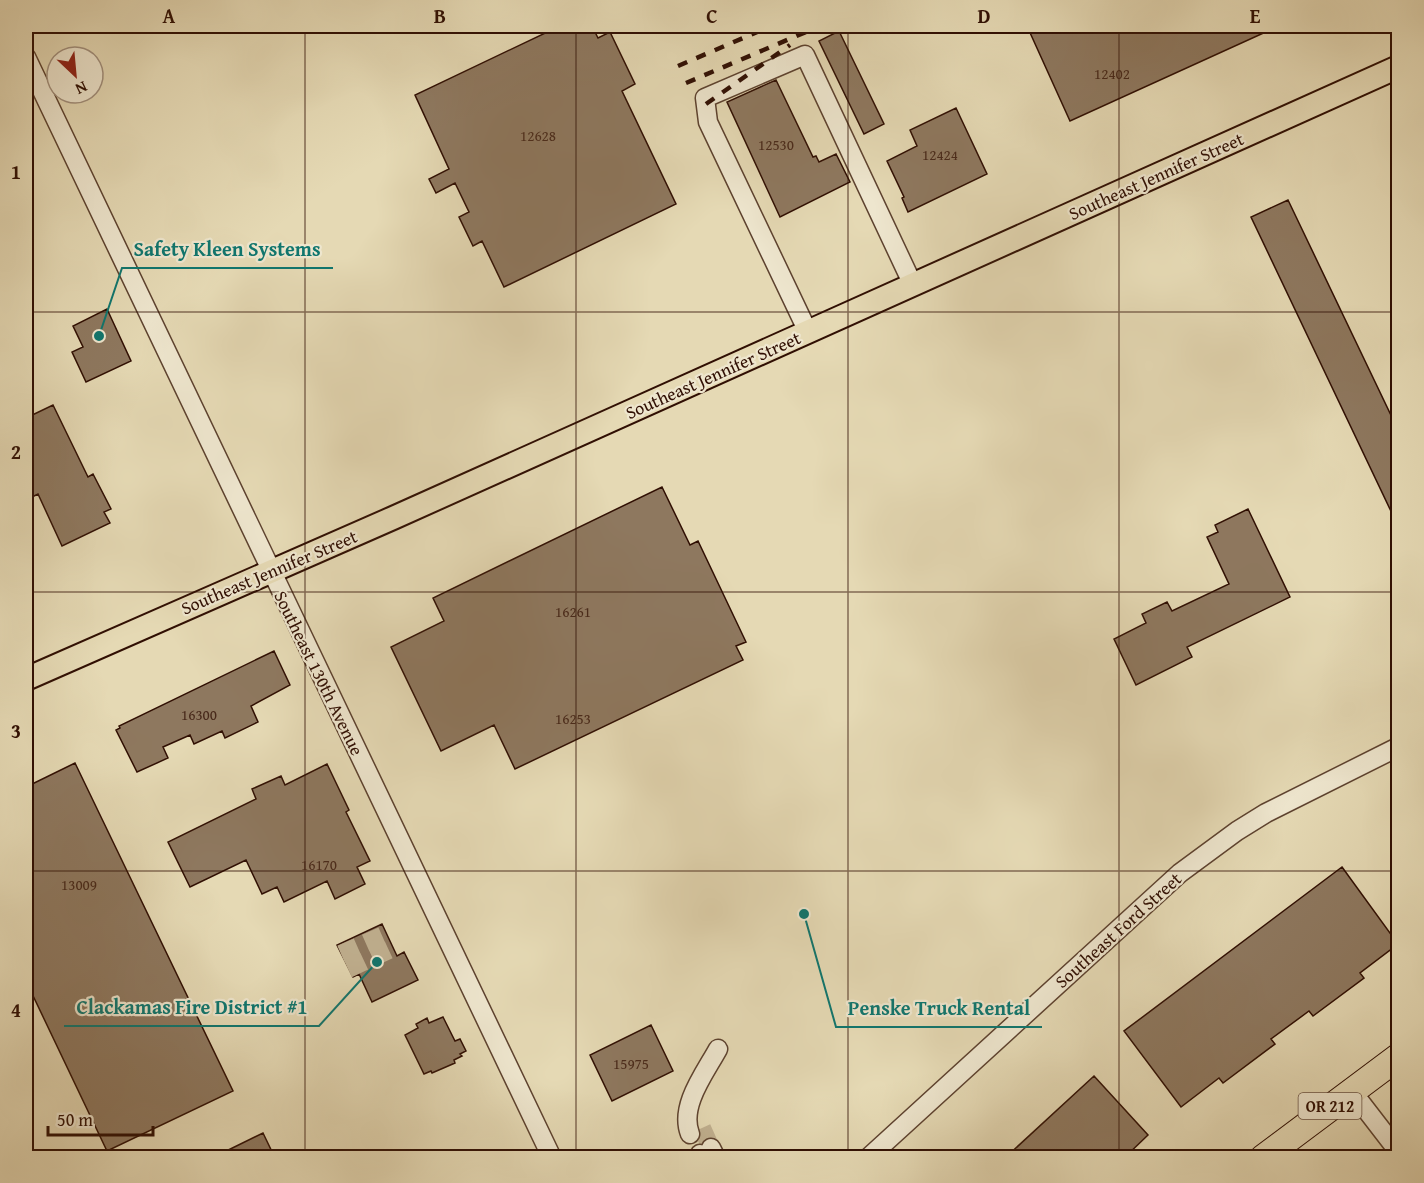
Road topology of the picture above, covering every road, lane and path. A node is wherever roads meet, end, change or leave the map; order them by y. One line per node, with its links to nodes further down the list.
1 (27, 66): 5 (street, Southeast 130th Avenue)
2 (1397, 72): 3 (main road, Southeast Jennifer Street)
3 (913, 285): 4 (main road, Southeast Jennifer Street); 4 (street)
4 (808, 332): 5 (main road, Southeast Jennifer Street)
5 (270, 572): 6 (main road, Southeast Jennifer Street); 13 (street, Southeast 130th Avenue)
6 (26, 679)
7 (1398, 747): 14 (street, Southeast Ford Street)
8 (721, 1054): 11 (street)
9 (1398, 1057): 10 (highway, OR 212)
10 (1351, 1090): 12 (street); 15 (highway, OR 212)
11 (696, 1131)
12 (1397, 1146)
13 (552, 1158)
14 (868, 1158)
15 (1263, 1158)

